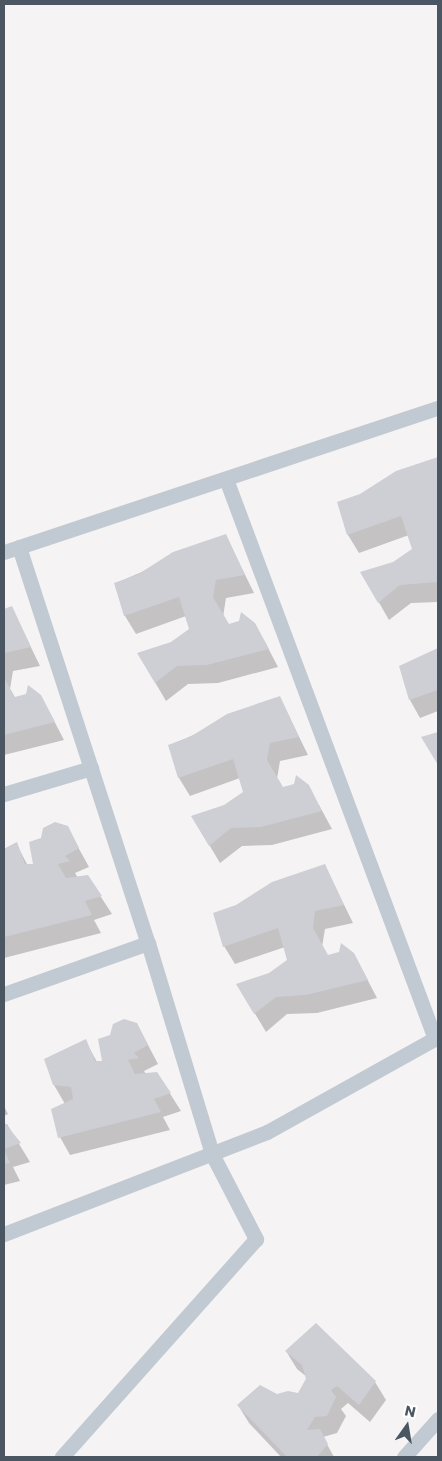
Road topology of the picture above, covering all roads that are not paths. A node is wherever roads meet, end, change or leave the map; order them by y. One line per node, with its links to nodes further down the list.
1 (438, 408): 2 (lane)
2 (226, 479): 3 (lane); 9 (lane)
3 (19, 548): 4 (lane); 5 (lane)
4 (4, 552)
5 (91, 768): 6 (lane); 7 (lane)
6 (4, 794)
7 (148, 944): 8 (lane); 10 (lane)
8 (4, 994)
9 (437, 1038): 10 (lane)
10 (212, 1154): 11 (lane); 13 (lane)
11 (4, 1234)
12 (438, 1419): 14 (lane)
13 (62, 1457)
14 (404, 1457)

